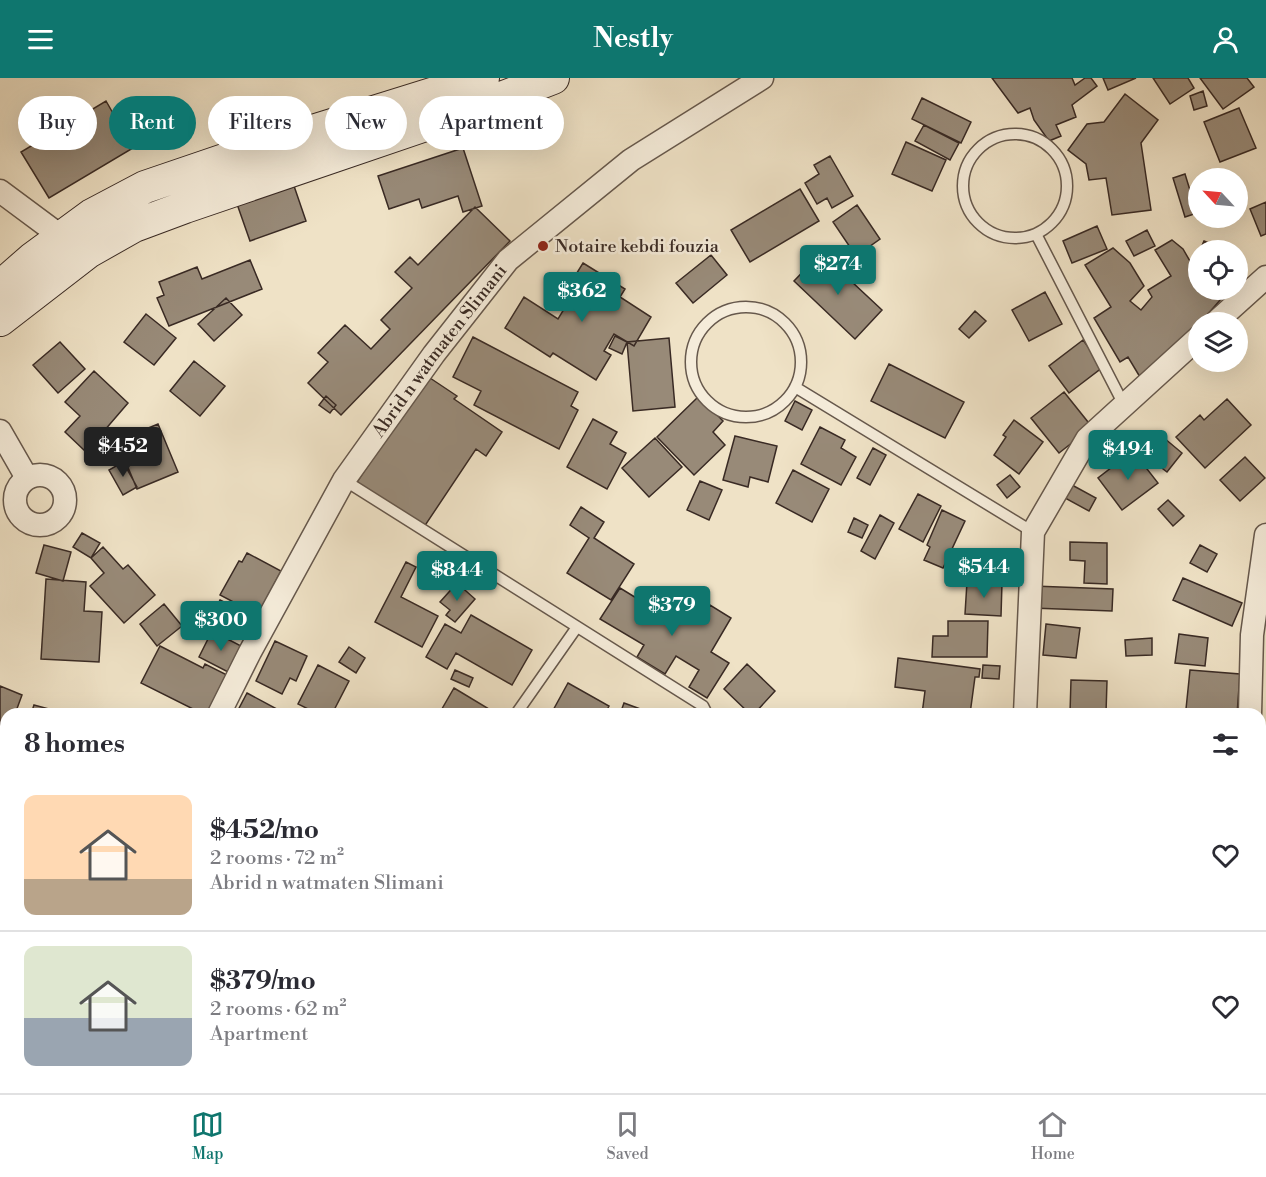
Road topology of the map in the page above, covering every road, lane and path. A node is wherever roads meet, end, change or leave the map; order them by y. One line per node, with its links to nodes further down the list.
1 (483, 78): 6 (main road)
2 (553, 78): 6 (main road)
3 (762, 78): 16 (street, Abrid n watmaten Slimani)
4 (0, 191): 6 (street)
5 (1036, 234): 5 (lane); 13 (lane)
6 (74, 245): 8 (main road); 10 (main road)
7 (1266, 277): 9 (street)
8 (0, 287)
9 (1227, 312)
10 (0, 320)
11 (1188, 347): 13 (street)
12 (795, 387): 12 (lane); 17 (lane)
13 (1124, 405): 17 (street)
14 (0, 430): 15 (street)
15 (27, 478)
16 (344, 480): 19 (lane); 20 (street, Abrid n watmaten Slimani)
17 (1033, 532): 23 (street)
18 (1266, 535): 24 (street)
19 (577, 627): 21 (lane); 22 (lane)
20 (222, 708)
21 (520, 708)
22 (704, 708)
23 (1025, 708)
24 (1250, 708)

